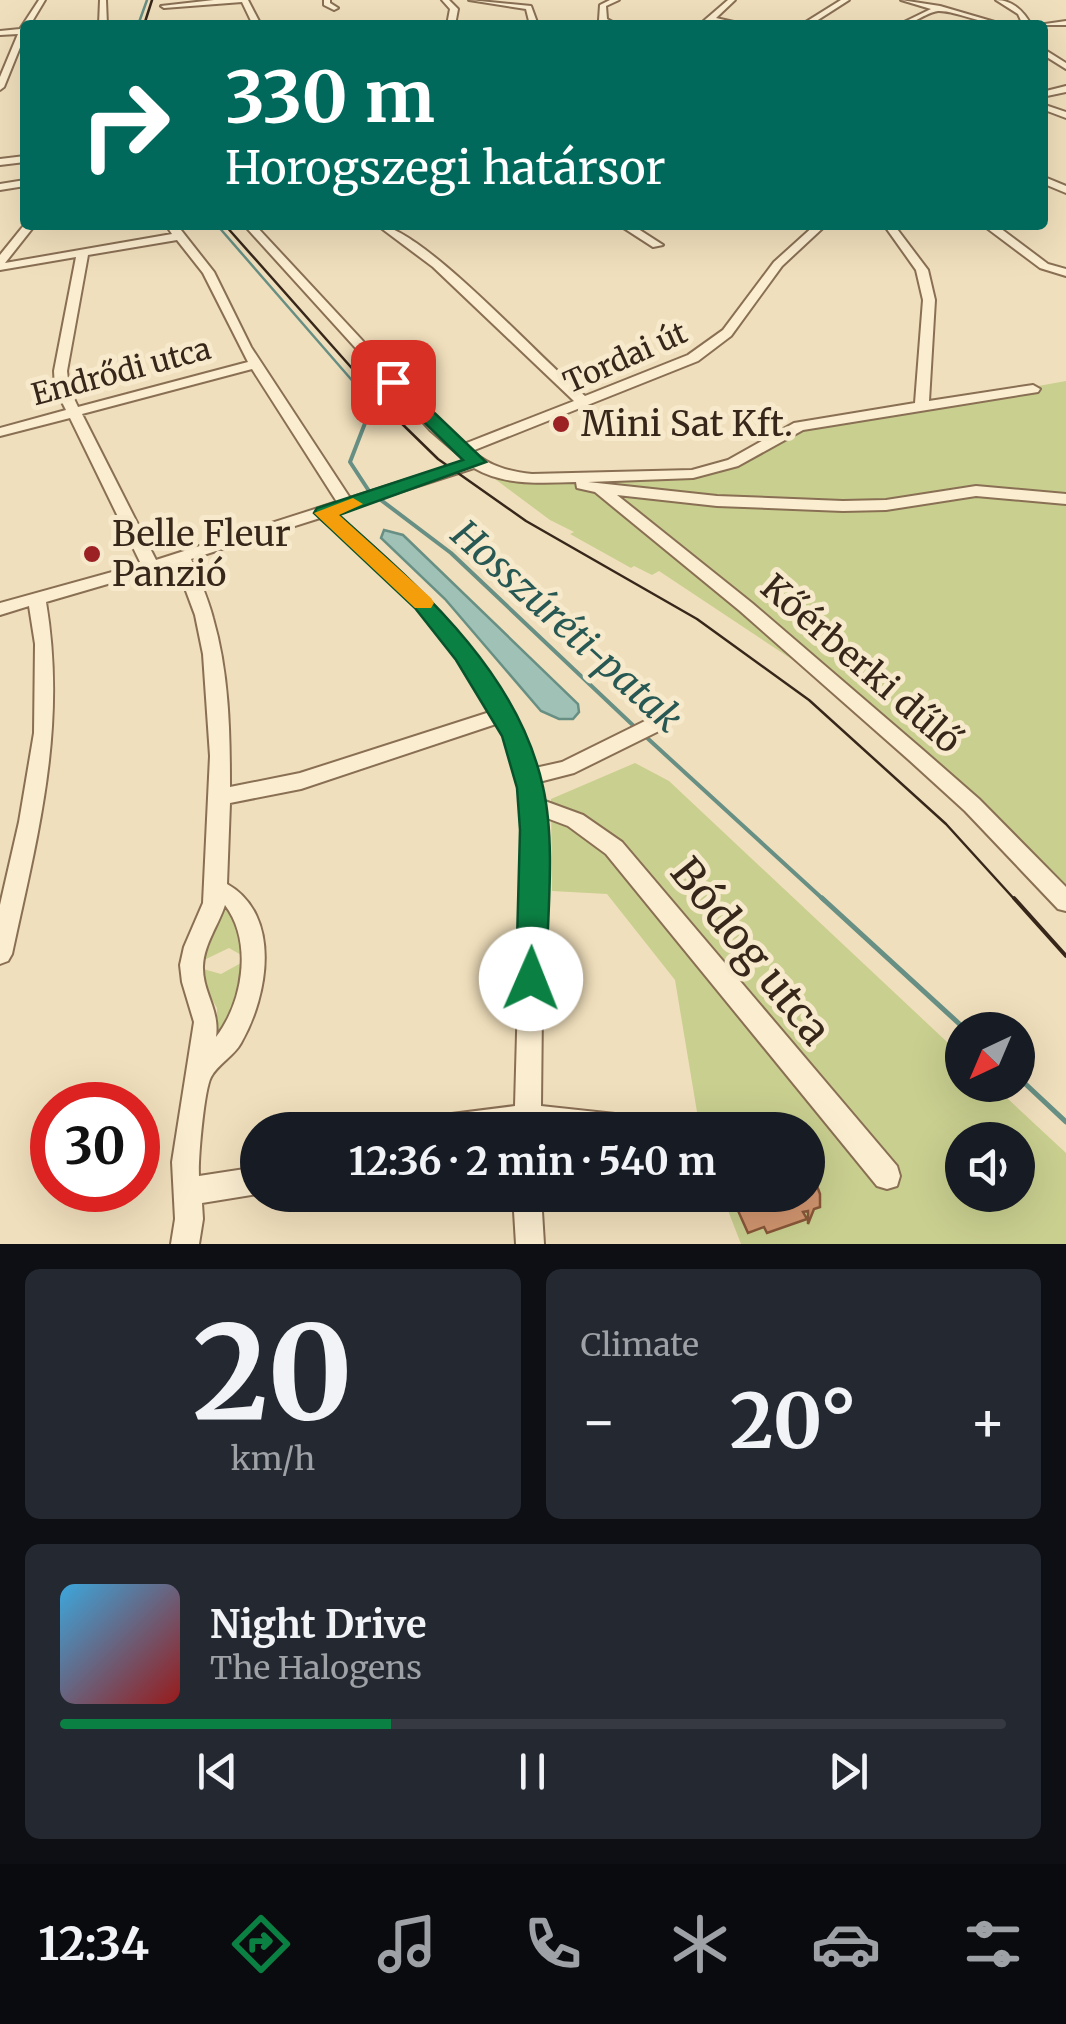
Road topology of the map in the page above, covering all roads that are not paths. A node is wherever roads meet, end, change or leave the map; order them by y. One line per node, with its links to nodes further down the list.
1 (243, 0): 9 (street)
2 (327, 0): 10 (street)
3 (472, 0): 13 (street)
4 (616, 0): 14 (street)
5 (732, 0): 15 (street)
6 (846, 0): 16 (street)
7 (904, 0): 11 (street)
8 (999, 0): 19 (street)
9 (164, 3): 12 (street)
10 (334, 8)
11 (940, 8): 17 (street); 18 (street)
12 (161, 16)
13 (532, 20)
14 (608, 20)
15 (709, 20)
16 (813, 20)
17 (913, 20)
18 (981, 20)
19 (1024, 20)
20 (20, 40): 21 (street)
21 (0, 87)
22 (26, 230): 32 (street)
23 (176, 230): 31 (street); 34 (street)
24 (254, 230): 40 (street)
25 (389, 230): 36 (street)
26 (632, 230): 30 (street)
27 (815, 230): 36 (street, Tordai út)
28 (893, 230): 37 (street)
29 (996, 230): 33 (street)
30 (656, 245)
31 (82, 255): 32 (street); 38 (street)
32 (0, 265)
33 (1066, 273)
34 (255, 364): 38 (street, Endrődi utca); 45 (street)
35 (1032, 389): 37 (street)
36 (585, 403): 40 (street, Tordai út)
37 (922, 407): 42 (street)
38 (73, 412): 39 (street, Endrődi utca); 48 (street)
39 (0, 432)
40 (462, 450): 41 (street)
41 (476, 462): 42 (street); 45 (street)
42 (574, 479): 43 (street, Kőérberki dűlő)
43 (600, 490): 44 (street, Kőérberki dűlő); 57 (street, Kőérberki dűlő)
44 (1066, 498)
45 (347, 506): 46 (street)
46 (324, 513): 47 (street); 51 (street)
47 (182, 558): 48 (street); 54 (street)
48 (151, 567): 49 (street)
49 (37, 600): 50 (street); 58 (street)
50 (0, 609)
51 (505, 714): 53 (street); 54 (street)
52 (654, 725): 53 (street)
53 (528, 777): 55 (street)
54 (222, 798): 56 (street)
55 (532, 807): 60 (street); 61 (street, Bódog utca)
56 (216, 889): 59 (street); 59 (street)
57 (1066, 902)
58 (0, 954)
59 (196, 1075): 63 (street)
60 (528, 1112)
61 (887, 1176)
62 (240, 1183): 63 (street)
63 (187, 1192): 65 (street)
64 (528, 1212): 66 (street)
65 (185, 1244)
66 (530, 1244)

